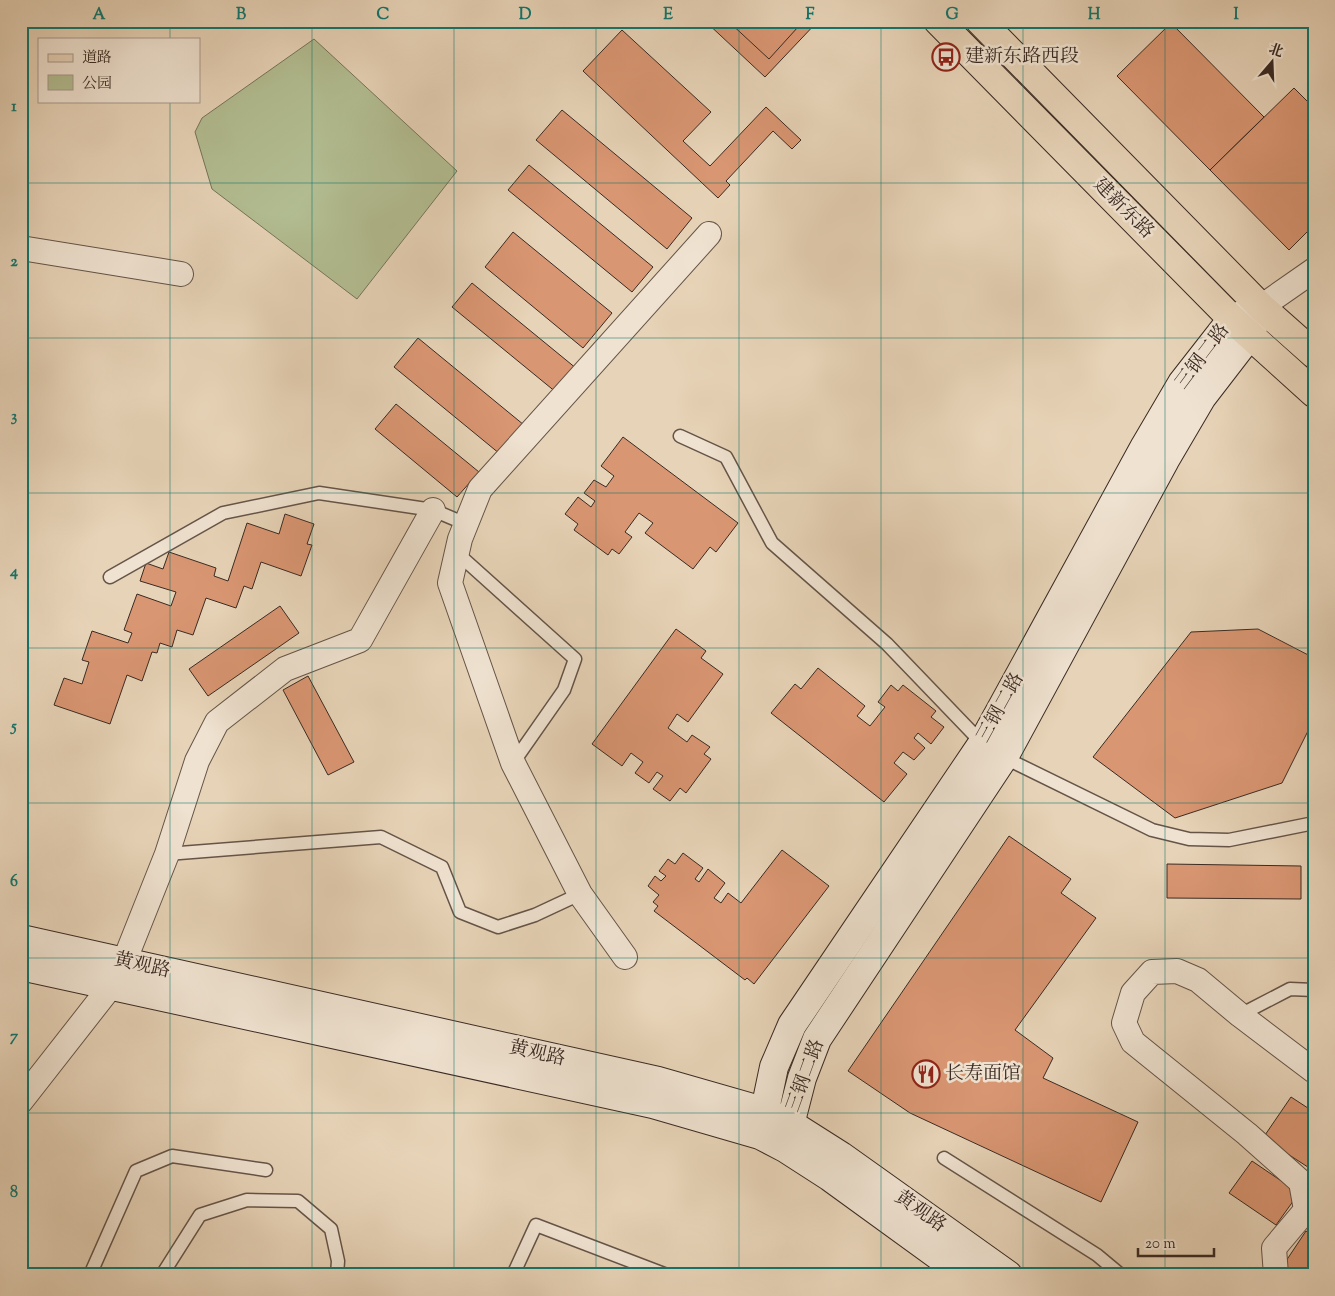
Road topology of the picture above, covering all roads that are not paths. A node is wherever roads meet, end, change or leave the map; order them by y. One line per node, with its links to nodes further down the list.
1 (938, 21): 8 (main road, 建新东路)
2 (980, 21): 7 (main road, 建新东路)
3 (709, 234): 13 (street)
4 (21, 248): 6 (street)
5 (1314, 270): 7 (street)
6 (181, 274)
7 (1261, 308): 8 (main road, 三钢二路); 9 (main road, 建新东路)
8 (1240, 327): 10 (main road, 建新东路); 16 (main road, 三钢二路)
9 (1314, 354)
10 (1314, 393)
11 (680, 436): 16 (lane)
12 (433, 510): 13 (lane); 15 (lane); 19 (street)
13 (466, 524): 14 (street)
14 (457, 552): 17 (street); 17 (lane)
15 (110, 577)
16 (993, 750): 18 (lane); 30 (main road, 三钢二路); 31 (main road, 三钢二路)
17 (513, 763): 20 (street)
18 (1314, 823)
19 (167, 854): 20 (lane); 23 (street)
20 (580, 894): 22 (street)
21 (21, 939): 23 (main road, 黄观路)
22 (625, 957)
23 (124, 962): 25 (street); 30 (main road, 黄观路)
24 (21, 966): 25 (main road, 黄观路)
25 (111, 986): 29 (street); 30 (main road, 黄观路)
26 (1314, 990): 27 (lane)
27 (1240, 1015): 28 (street); 42 (street)
28 (1314, 1071)
29 (21, 1100)
30 (761, 1123): 31 (main road, 黄观路)
31 (787, 1136): 39 (main road, 黄观路); 40 (main road, 黄观路)
32 (944, 1158): 41 (lane)
33 (266, 1170): 34 (lane)
34 (90, 1275)
35 (162, 1275): 36 (lane)
36 (337, 1275)
37 (513, 1275): 38 (lane)
38 (667, 1275)
39 (965, 1275)
40 (1008, 1275)
41 (1121, 1275)
42 (1276, 1275)

